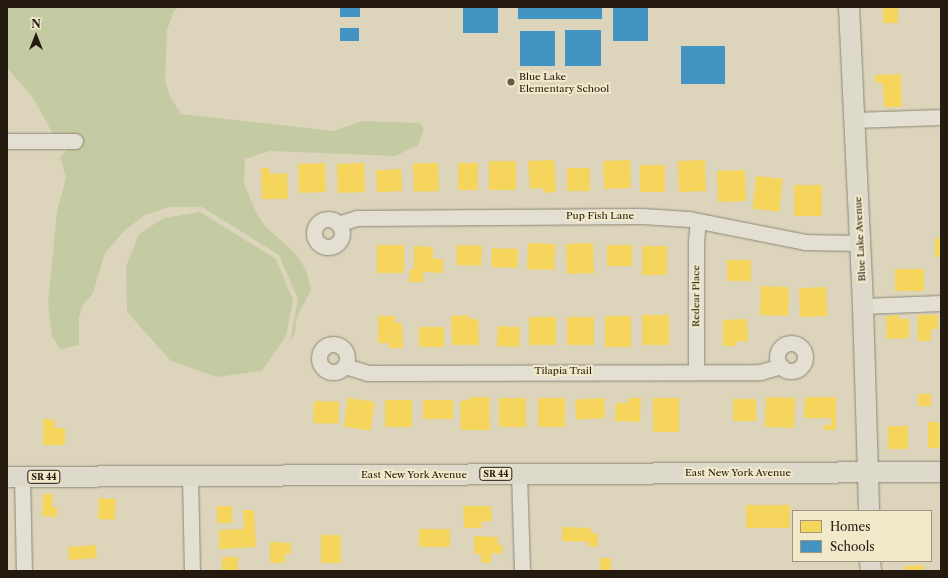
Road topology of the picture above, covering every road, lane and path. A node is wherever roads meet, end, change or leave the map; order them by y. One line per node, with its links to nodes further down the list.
1 (849, 7): 3 (main road, Blue Lake Avenue)
2 (941, 117): 3 (street)
3 (854, 120): 8 (main road, Blue Lake Avenue)
4 (75, 140): 5 (street)
5 (7, 141)
6 (698, 222): 7 (street, Pup Fish Lane); 8 (street, Pup Fish Lane); 13 (street, Redear Place)
7 (338, 224)
8 (860, 242): 10 (main road, Blue Lake Avenue)
9 (941, 303): 10 (street)
10 (863, 306): 14 (main road, Blue Lake Avenue)
11 (345, 366): 13 (street, Tilapia Trail)
12 (781, 366): 13 (street, Tilapia Trail)
13 (696, 370)
14 (867, 472): 15 (main road, East New York Avenue / SR 44); 16 (main road, East New York Avenue / SR 44); 19 (main road, Blue Lake Avenue)
15 (941, 472)
16 (518, 474): 17 (main road, East New York Avenue / SR 44); 22 (street)
17 (190, 476): 18 (main road, East New York Avenue / SR 44); 21 (street)
18 (15, 477): 20 (street)
19 (868, 510)
20 (24, 571)
21 (192, 571)
22 (522, 571)

